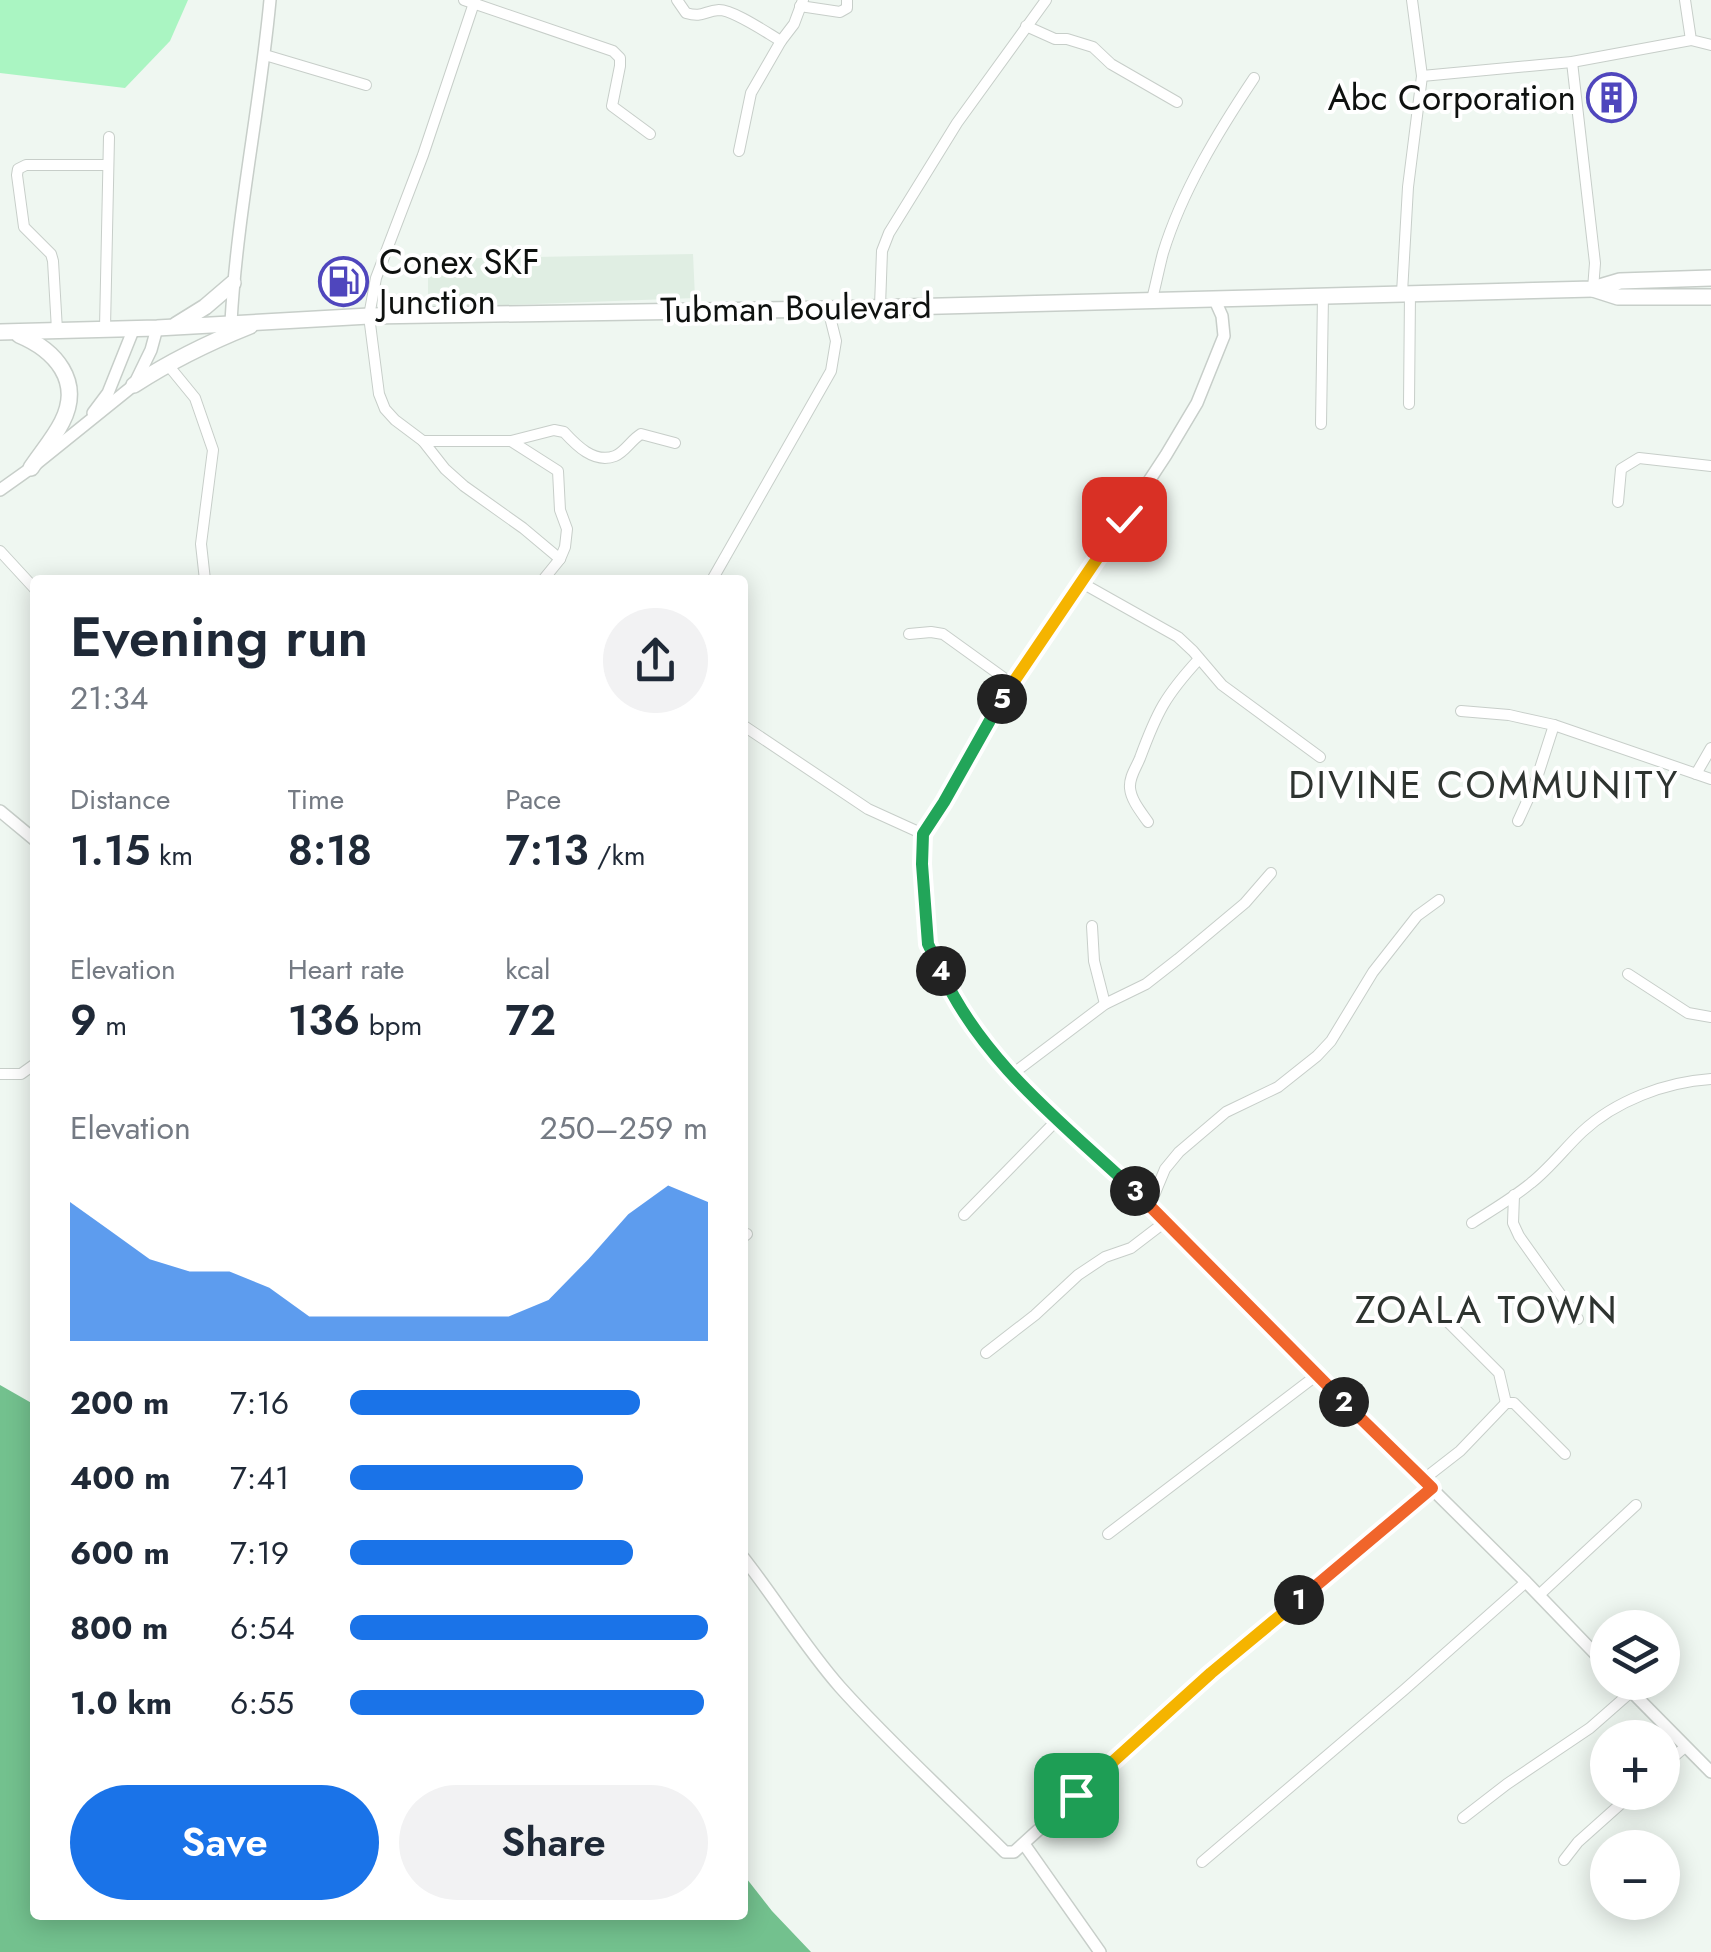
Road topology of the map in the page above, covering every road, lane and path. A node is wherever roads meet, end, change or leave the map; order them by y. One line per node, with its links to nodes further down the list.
1 (270, 0): 13 (street)
2 (677, 0): 11 (street)
3 (847, 0): 8 (street)
4 (1046, 0): 9 (street)
5 (1412, 0): 15 (street)
6 (1686, 0): 10 (street)
7 (471, 1): 19 (street); 33 (street)
8 (802, 3): 11 (street)
9 (1026, 26): 18 (street); 31 (street)
10 (1691, 40): 12 (street); 14 (street)
11 (781, 41): 21 (street)
12 (1711, 45)
13 (265, 55): 17 (street); 24 (street)
14 (1572, 62): 15 (street); 25 (street)
15 (1422, 76): 26 (street)
16 (1254, 78): 30 (street)
17 (366, 85)
18 (1177, 102)
19 (650, 134)
20 (109, 136): 22 (street)
21 (739, 151)
22 (108, 165): 37 (street); 39 (street)
23 (1711, 278): 25 (highway, Tubman Boulevard)
24 (233, 283): 35 (street); 36 (highway)
25 (1593, 289): 26 (highway, Tubman Boulevard); 28 (highway, Tubman Boulevard)
26 (1406, 293): 27 (highway, Tubman Boulevard); 43 (street)
27 (1323, 295): 29 (highway, Tubman Boulevard); 44 (street)
28 (1711, 297)
29 (1214, 298): 30 (highway, Tubman Boulevard); 58 (street)
30 (1152, 300): 31 (highway, Tubman Boulevard)
31 (880, 306): 32 (highway, Tubman Boulevard)
32 (828, 309): 33 (highway, Tubman Boulevard); 57 (street)
33 (369, 316): 34 (highway, Tubman Boulevard); 46 (street)
34 (262, 321): 35 (highway, Tubman Boulevard); 41 (highway)
35 (230, 322): 36 (highway, Tubman Boulevard)
36 (165, 327): 38 (highway, Tubman Boulevard); 42 (street)
37 (105, 328): 38 (highway, Tubman Boulevard); 39 (highway, Tubman Boulevard)
38 (134, 328): 45 (street)
39 (57, 330): 40 (highway, Tubman Boulevard)
40 (5, 332): 50 (highway)
41 (168, 364): 42 (highway); 55 (street)
42 (134, 386): 45 (street)
43 (1409, 404)
44 (1321, 424)
45 (84, 425): 50 (street)
46 (423, 441): 47 (street); 54 (street)
47 (511, 441): 48 (street); 54 (street)
48 (674, 444)
49 (1711, 466): 52 (street)
50 (31, 468): 51 (street)
51 (0, 490)
52 (1618, 502)
53 (0, 551): 59 (street)
54 (560, 559): 56 (street)
55 (204, 575)
56 (547, 575)
57 (715, 575)
58 (1082, 582): 61 (street); 62 (street)
59 (30, 584)
60 (909, 634): 62 (street)
61 (1199, 659): 67 (street); 72 (street)
62 (1011, 683): 73 (street)
63 (1461, 712): 64 (street)
64 (1554, 725): 68 (street); 71 (street)
65 (748, 729): 73 (street)
66 (1711, 748): 68 (street)
67 (1320, 757)
68 (1696, 774): 69 (street)
69 (1711, 778)
70 (0, 811): 74 (street)
71 (1518, 821)
72 (1148, 822)
73 (923, 834): 83 (street)
74 (30, 835)
75 (1272, 872): 79 (street)
76 (1439, 900): 87 (street)
77 (1092, 926): 79 (street)
78 (1628, 974): 80 (street)
79 (1105, 1004): 83 (street)
80 (1711, 1016)
81 (30, 1068): 82 (street)
82 (0, 1074)
83 (1012, 1075): 85 (street)
84 (1711, 1079): 86 (street)
85 (1058, 1119): 87 (street); 88 (street)
86 (1514, 1195): 90 (street); 91 (street)
87 (1150, 1205): 89 (street)
88 (964, 1215)
89 (1165, 1222): 93 (street); 94 (street)
90 (1472, 1223)
91 (1578, 1319)
92 (1448, 1322): 95 (street)
93 (986, 1353)
94 (1316, 1375): 97 (street); 99 (street)
95 (1506, 1402): 96 (street); 97 (street)
96 (1565, 1454)
97 (1428, 1484): 101 (street); 111 (street)
98 (1636, 1505): 102 (street)
99 (1108, 1534)
100 (748, 1573): 111 (street)
101 (1526, 1582): 102 (street); 113 (street)
102 (1539, 1596): 103 (street)
103 (1590, 1648)
104 (1615, 1700): 110 (street)
105 (1640, 1700): 106 (street)
106 (1685, 1747): 107 (street); 108 (street)
107 (1680, 1751)
108 (1711, 1772)
109 (1614, 1810): 112 (street)
110 (1463, 1818)
111 (1024, 1844): 114 (street)
112 (1564, 1860)
113 (1202, 1862)
114 (1100, 1952)

